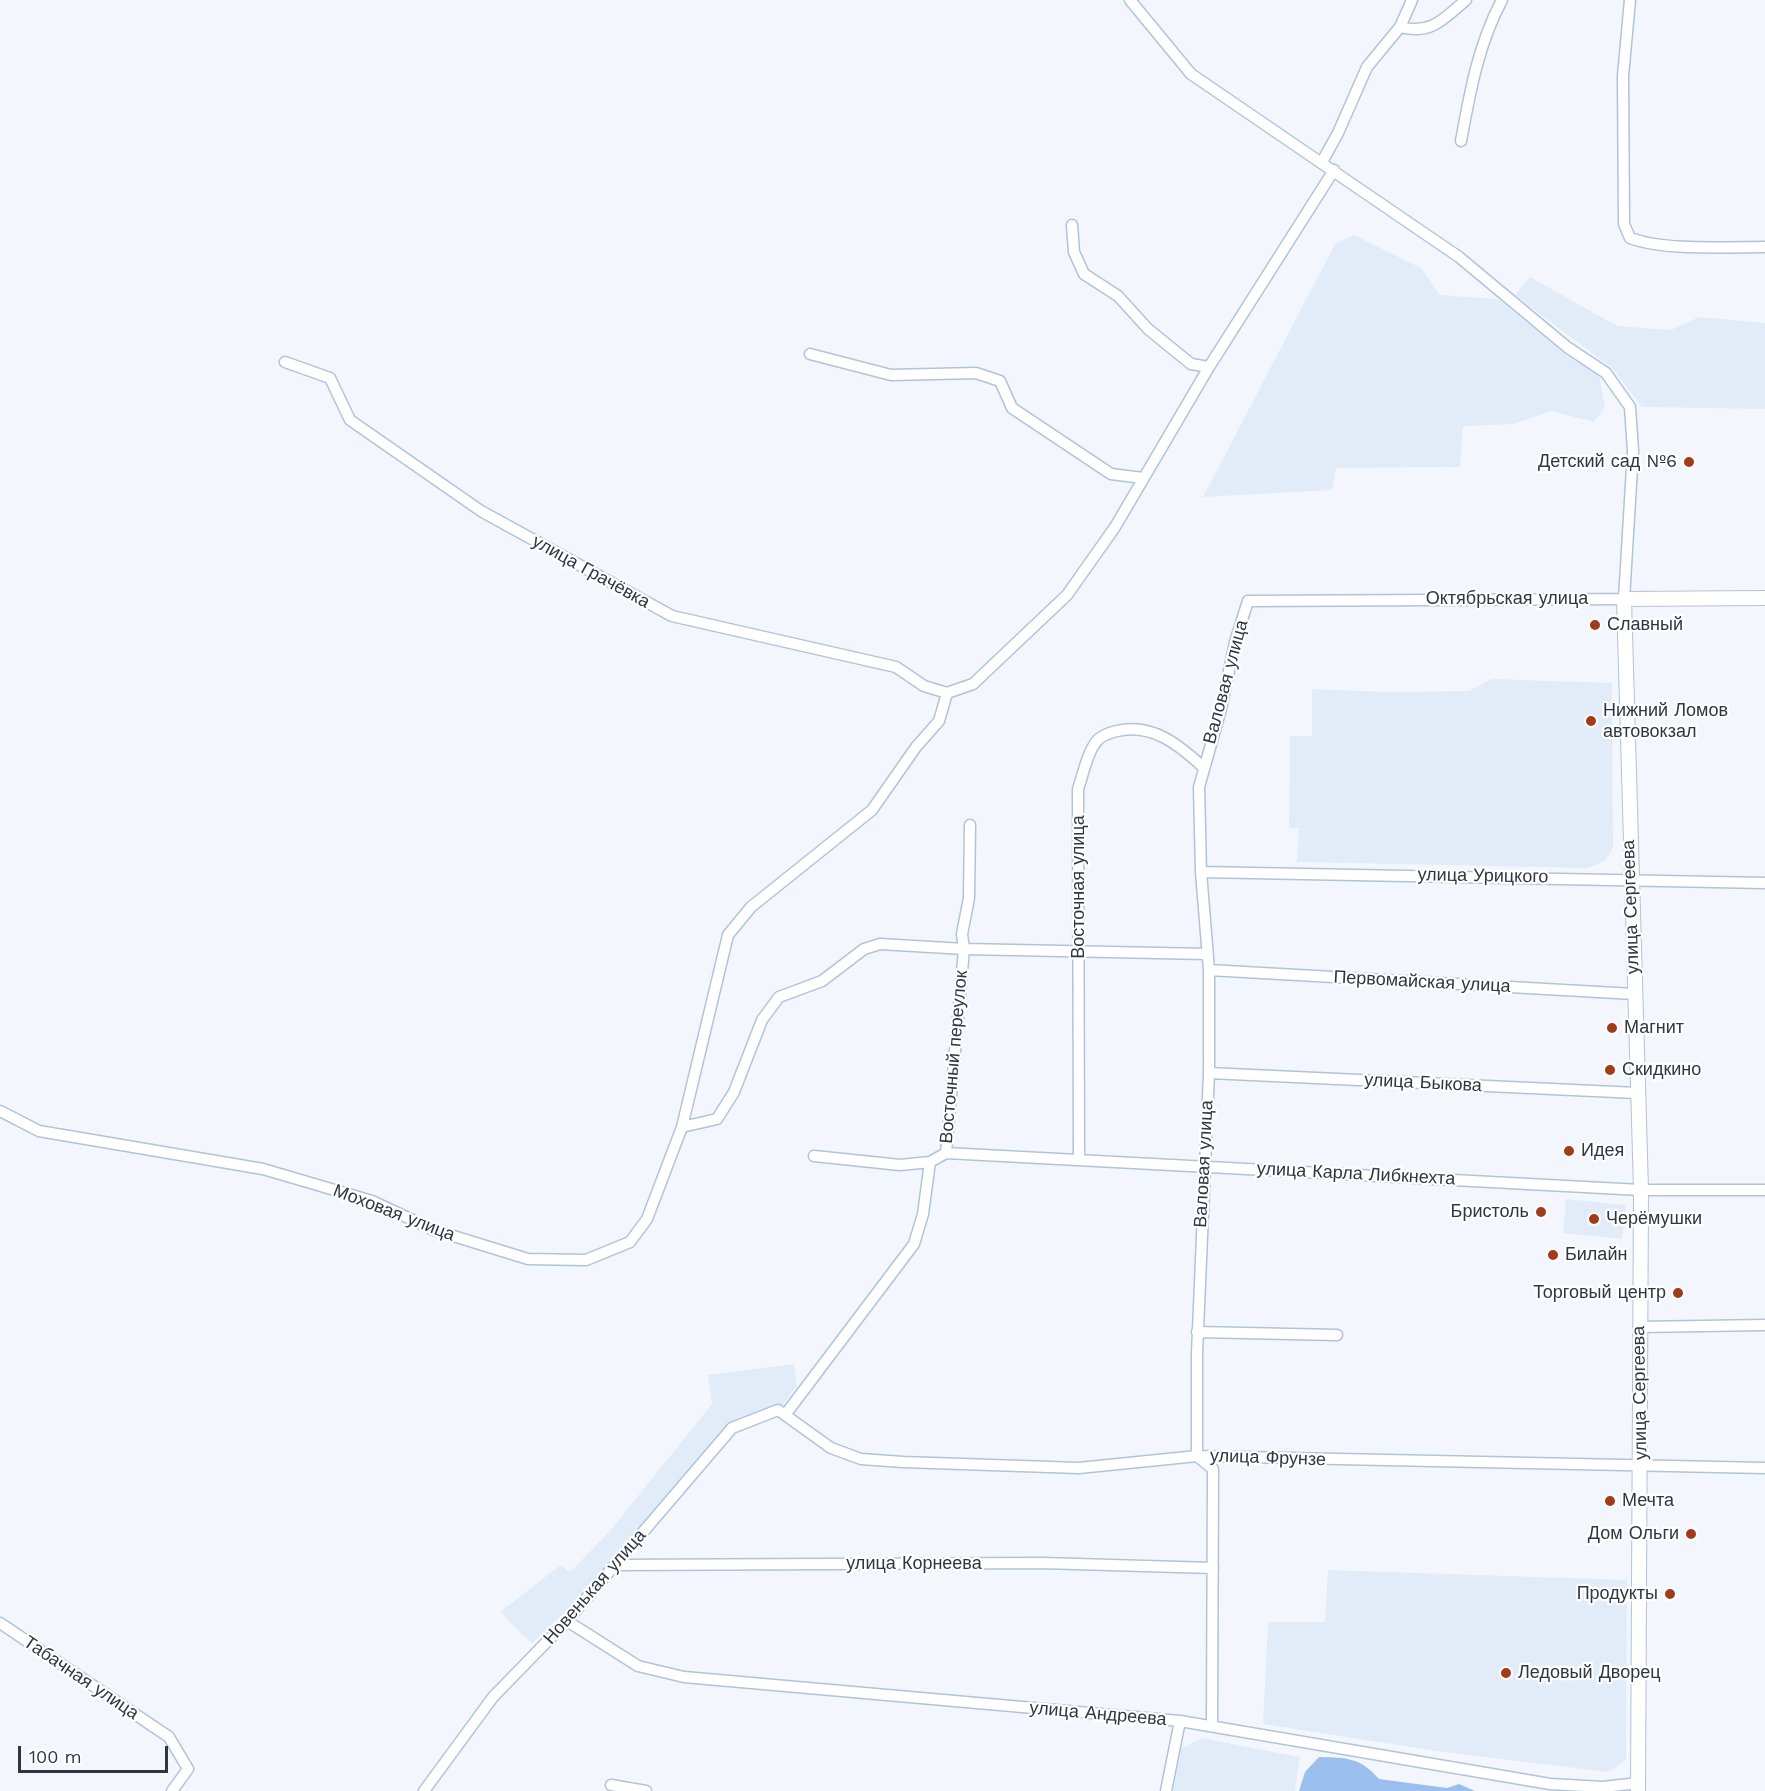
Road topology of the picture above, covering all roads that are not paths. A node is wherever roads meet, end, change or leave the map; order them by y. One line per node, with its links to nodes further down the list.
1 (1130, 0): 8 (street)
2 (1412, 0): 6 (street)
3 (1466, 0): 6 (street)
4 (1502, 0): 7 (street)
5 (1630, 0): 11 (street)
6 (1400, 27): 8 (street)
7 (1461, 141)
8 (1322, 162): 9 (street)
9 (1334, 170): 14 (street); 17 (street)
10 (1072, 225): 14 (street)
11 (1765, 247)
12 (810, 354): 15 (street)
13 (285, 362): 19 (street, улица Грачёвка)
14 (1209, 367): 15 (street)
15 (1143, 478): 19 (street)
16 (1765, 598): 17 (main road, Октябрьская улица)
17 (1624, 599): 18 (street, Октябрьская улица); 23 (main road, улица Сергеева)
18 (1248, 601): 20 (street, Валовая улица)
19 (947, 693): 33 (street, Моховая улица)
20 (1203, 767): 22 (street, Валовая улица); 26 (street, Восточная улица)
21 (970, 825): 25 (street, Восточный переулок)
22 (1201, 872): 23 (street, улица Урицкого); 27 (street, Валовая улица)
23 (1630, 878): 24 (street, улица Урицкого); 29 (main road, улица Сергеева)
24 (1765, 883)
25 (964, 949): 26 (street); 33 (street); 34 (street, Восточный переулок)
26 (1079, 951): 27 (street); 36 (street, Восточная улица)
27 (1207, 954): 28 (street, Валовая улица)
28 (1209, 970): 29 (street, Первомайская улица); 30 (street, Валовая улица)
29 (1634, 994): 31 (main road, улица Сергеева)
30 (1209, 1073): 31 (street, улица Быкова); 38 (street, Валовая улица)
31 (1637, 1094): 39 (main road, улица Сергеева)
32 (0, 1111): 33 (street, Моховая улица)
33 (682, 1127)
34 (946, 1153): 36 (street, улица Карла Либкнехта); 37 (street, Восточный переулок)
35 (814, 1155): 37 (street)
36 (1079, 1159): 38 (street, улица Карла Либкнехта)
37 (930, 1162): 45 (street, Восточный переулок)
38 (1204, 1165): 39 (street, улица Карла Либкнехта); 43 (street, Валовая улица)
39 (1641, 1190): 40 (street, улица Карла Либкнехта); 42 (main road, улица Сергеева)
40 (1765, 1190)
41 (1765, 1325): 42 (street)
42 (1640, 1327): 47 (main road, улица Сергеева)
43 (1197, 1332): 44 (street); 46 (street, Валовая улица)
44 (1337, 1335)
45 (785, 1415): 46 (street, улица Фрунзе); 49 (street, Новенькая улица)
46 (1197, 1456): 47 (street, улица Фрунзе); 50 (street)
47 (1642, 1468): 48 (street, улица Фрунзе); 56 (main road, улица Сергеева)
48 (1765, 1468)
49 (615, 1565): 50 (street, улица Корнеева); 51 (street, Новенькая улица)
50 (1213, 1568): 54 (street)
51 (567, 1621): 53 (street, улица Андреева); 58 (street, Новенькая улица)
52 (0, 1623): 57 (street, Табачная улица)
53 (1180, 1722): 54 (street, улица Андреева); 60 (street)
54 (1212, 1726): 56 (street, улица Андреева)
55 (611, 1785): 59 (street)
56 (1638, 1787)
57 (172, 1791)
58 (424, 1791)
59 (646, 1791)
60 (1166, 1791)

